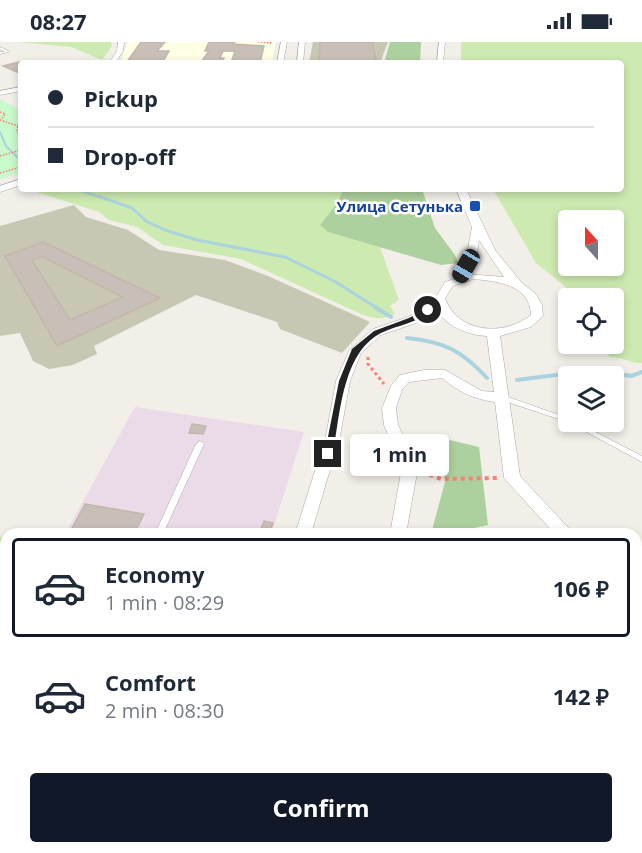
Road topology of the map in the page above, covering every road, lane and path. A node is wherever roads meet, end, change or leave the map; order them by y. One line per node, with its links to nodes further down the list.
1 (121, 42): 9 (street)
2 (258, 42): 3 (path)
3 (273, 42)
4 (284, 42): 10 (street)
5 (302, 42): 11 (street)
6 (442, 42): 12 (street)
7 (0, 48): 8 (lane)
8 (0, 53)
9 (114, 60)
10 (281, 60)
11 (300, 60)
12 (440, 60)
13 (18, 89): 14 (street)
14 (0, 93)
15 (0, 112): 16 (path)
16 (0, 120): 17 (path)
17 (18, 126)
18 (18, 151): 19 (path)
19 (0, 156)
20 (18, 168): 21 (path)
21 (0, 173)
22 (18, 178): 24 (street)
23 (18, 183): 25 (street)
24 (0, 184)
25 (0, 189)
26 (462, 192): 27 (street)
27 (476, 229): 28 (street); 29 (street)
28 (459, 279): 29 (street); 30 (street)
29 (516, 284): 33 (street)
30 (439, 302): 31 (street); 32 (street)
31 (412, 320): 32 (street); 34 (street)
32 (456, 322): 33 (street)
33 (493, 333): 36 (street)
34 (368, 338): 35 (path); 44 (street)
35 (396, 389): 36 (street); 41 (street)
36 (503, 398): 37 (lane); 42 (street)
37 (558, 415)
38 (591, 432): 40 (lane)
39 (200, 444): 43 (lane)
40 (642, 459)
41 (410, 467): 42 (path); 45 (street)
42 (512, 478): 46 (street)
43 (162, 528)
44 (305, 528)
45 (399, 528)
46 (560, 528)

